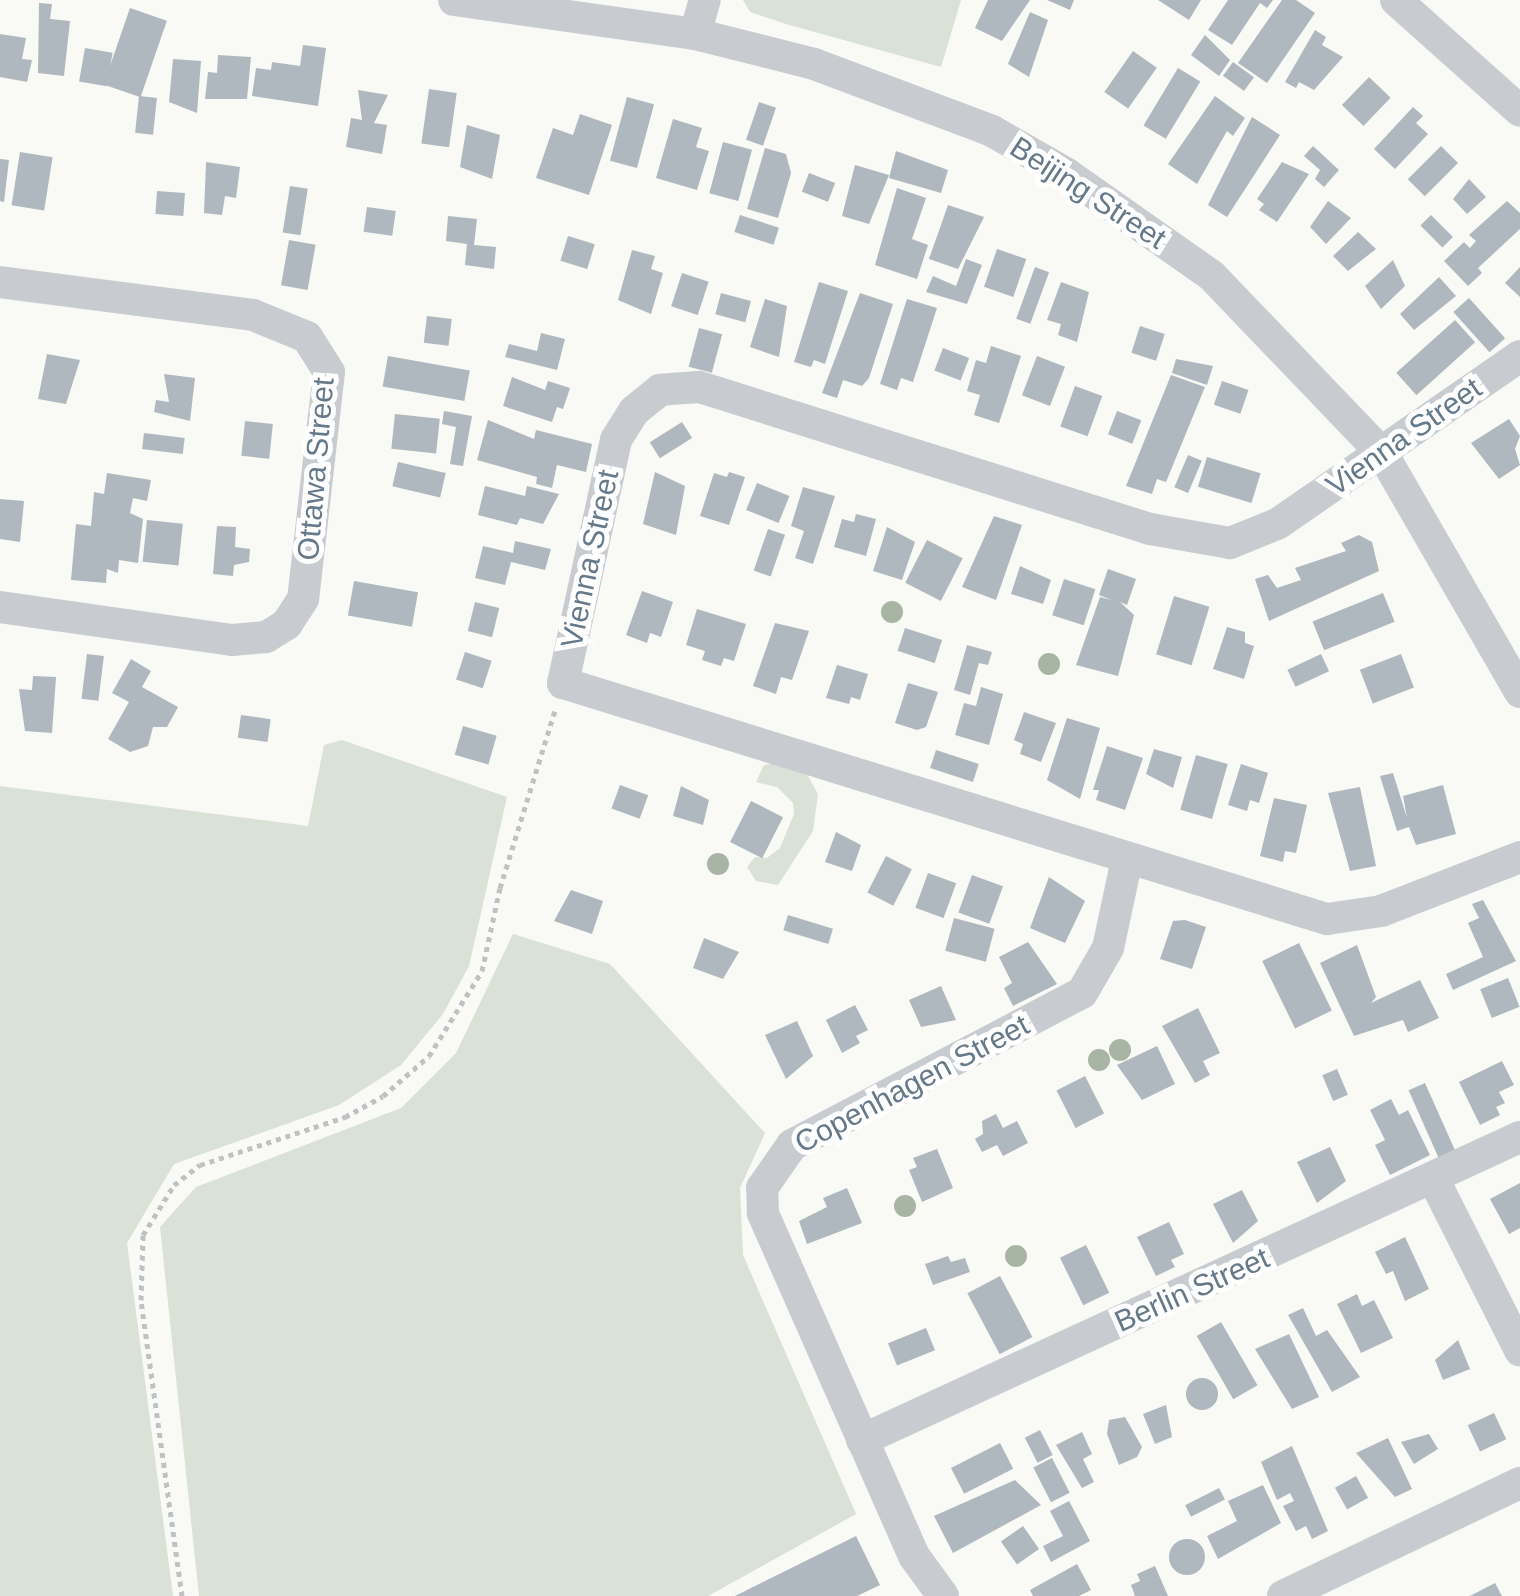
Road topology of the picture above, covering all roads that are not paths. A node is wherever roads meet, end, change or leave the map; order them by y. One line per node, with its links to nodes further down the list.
1 (454, 0): 4 (street, Beijing Street)
2 (706, 0): 4 (street)
3 (1407, 3): 5 (street)
4 (695, 34): 8 (street, Beijing Street)
5 (1520, 111)
6 (0, 282): 9 (street, Ottawa Street)
7 (1520, 356): 8 (street, Vienna Street)
8 (1382, 453): 10 (street, Beijing Street); 12 (street, Vienna Street)
9 (0, 608)
10 (1520, 692)
11 (1520, 857): 12 (street, Vienna Street)
12 (1128, 859): 16 (street, Copenhagen Street)
13 (1520, 1137): 14 (street, Berlin Street)
14 (1434, 1180): 15 (street); 16 (street, Berlin Street)
15 (1520, 1350)
16 (862, 1440): 18 (street, Copenhagen Street)
17 (1520, 1482): 19 (street)
18 (943, 1596)
19 (1284, 1596)

